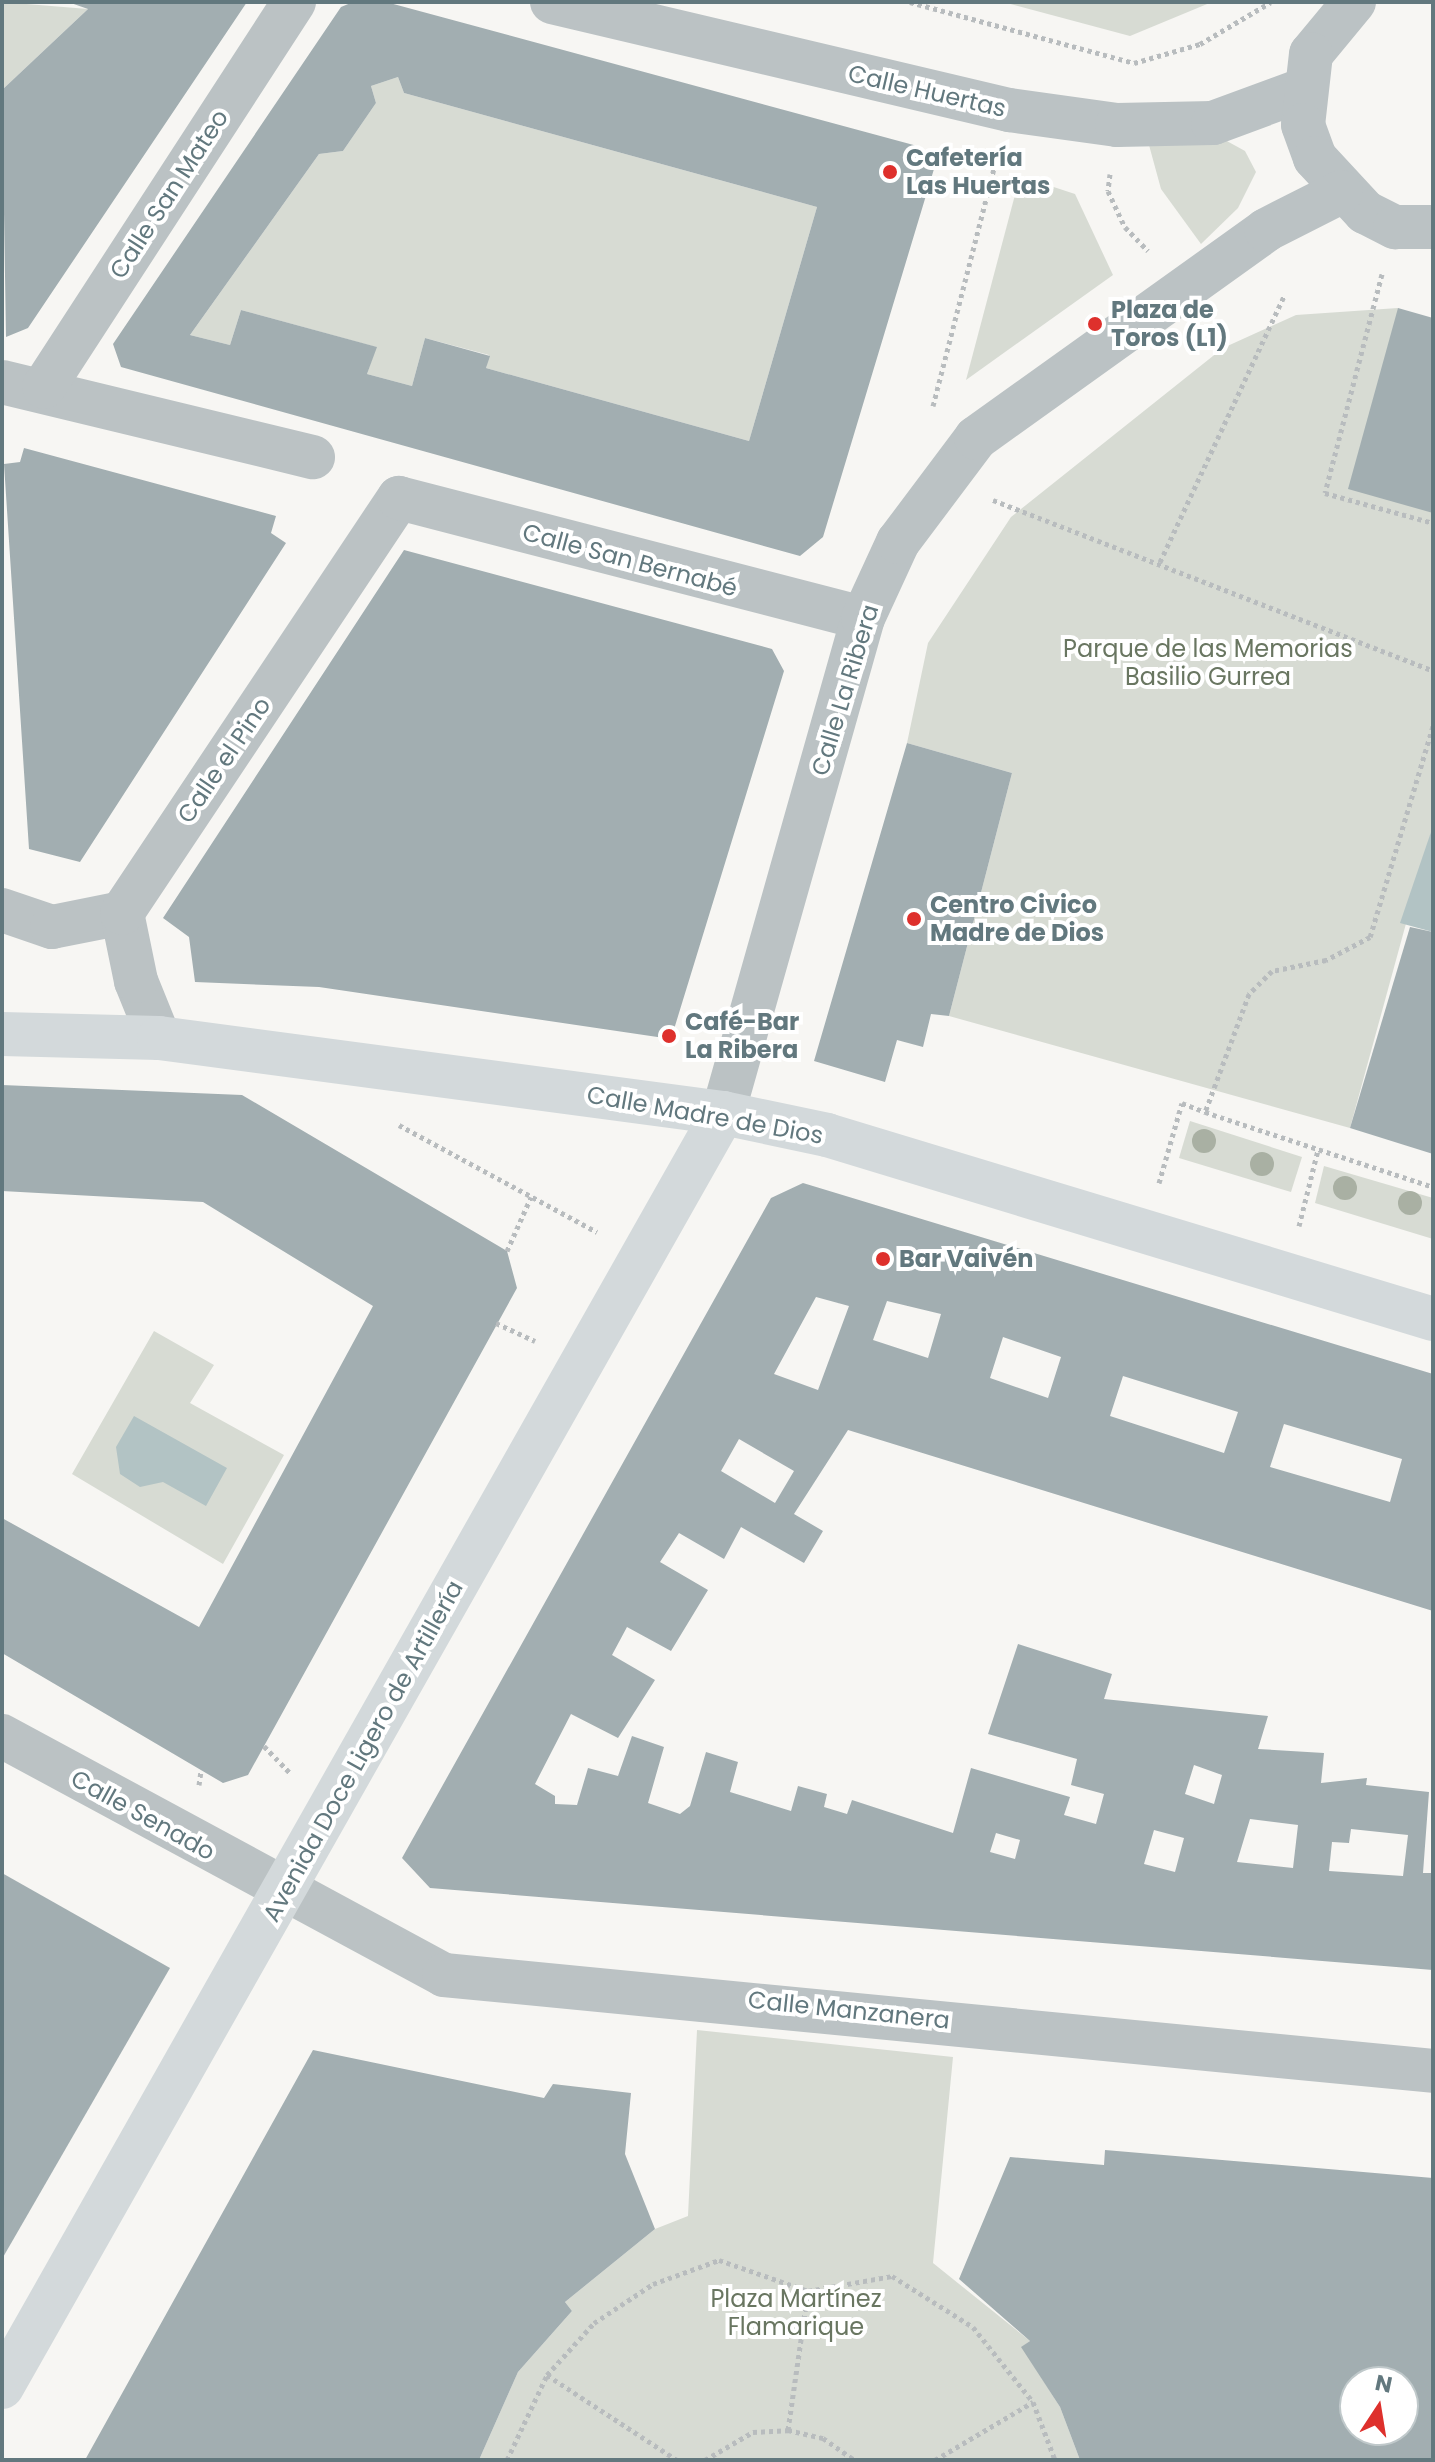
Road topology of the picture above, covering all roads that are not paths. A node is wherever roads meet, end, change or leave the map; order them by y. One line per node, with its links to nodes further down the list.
1 (294, 2): 7 (street, Calle San Mateo)
2 (552, 2): 4 (street, Calle Huertas)
3 (1354, 2): 4 (street)
4 (1302, 90): 5 (street)
5 (1341, 192): 6 (street); 10 (street, Calle La Ribera)
6 (1414, 227)
7 (23, 384): 8 (street)
8 (313, 457)
9 (399, 498): 10 (street, Calle San Bernabé); 12 (street, Calle el Pino)
10 (863, 618): 15 (street, Calle La Ribera)
11 (2, 910): 12 (street)
12 (122, 913): 14 (street)
13 (2, 1034): 14 (main road, Calle Madre de Dios)
14 (159, 1038): 15 (main road, Calle Madre de Dios)
15 (723, 1113): 16 (main road, Calle Madre de Dios); 18 (main road, Avenida Doce Ligero de Artillería)
16 (1433, 1319)
17 (2, 1736): 18 (street, Calle Senado)
18 (283, 1893): 19 (street, Calle Manzanera); 20 (main road, Avenida Doce Ligero de Artillería)
19 (1433, 2071)
20 (2, 2387)

